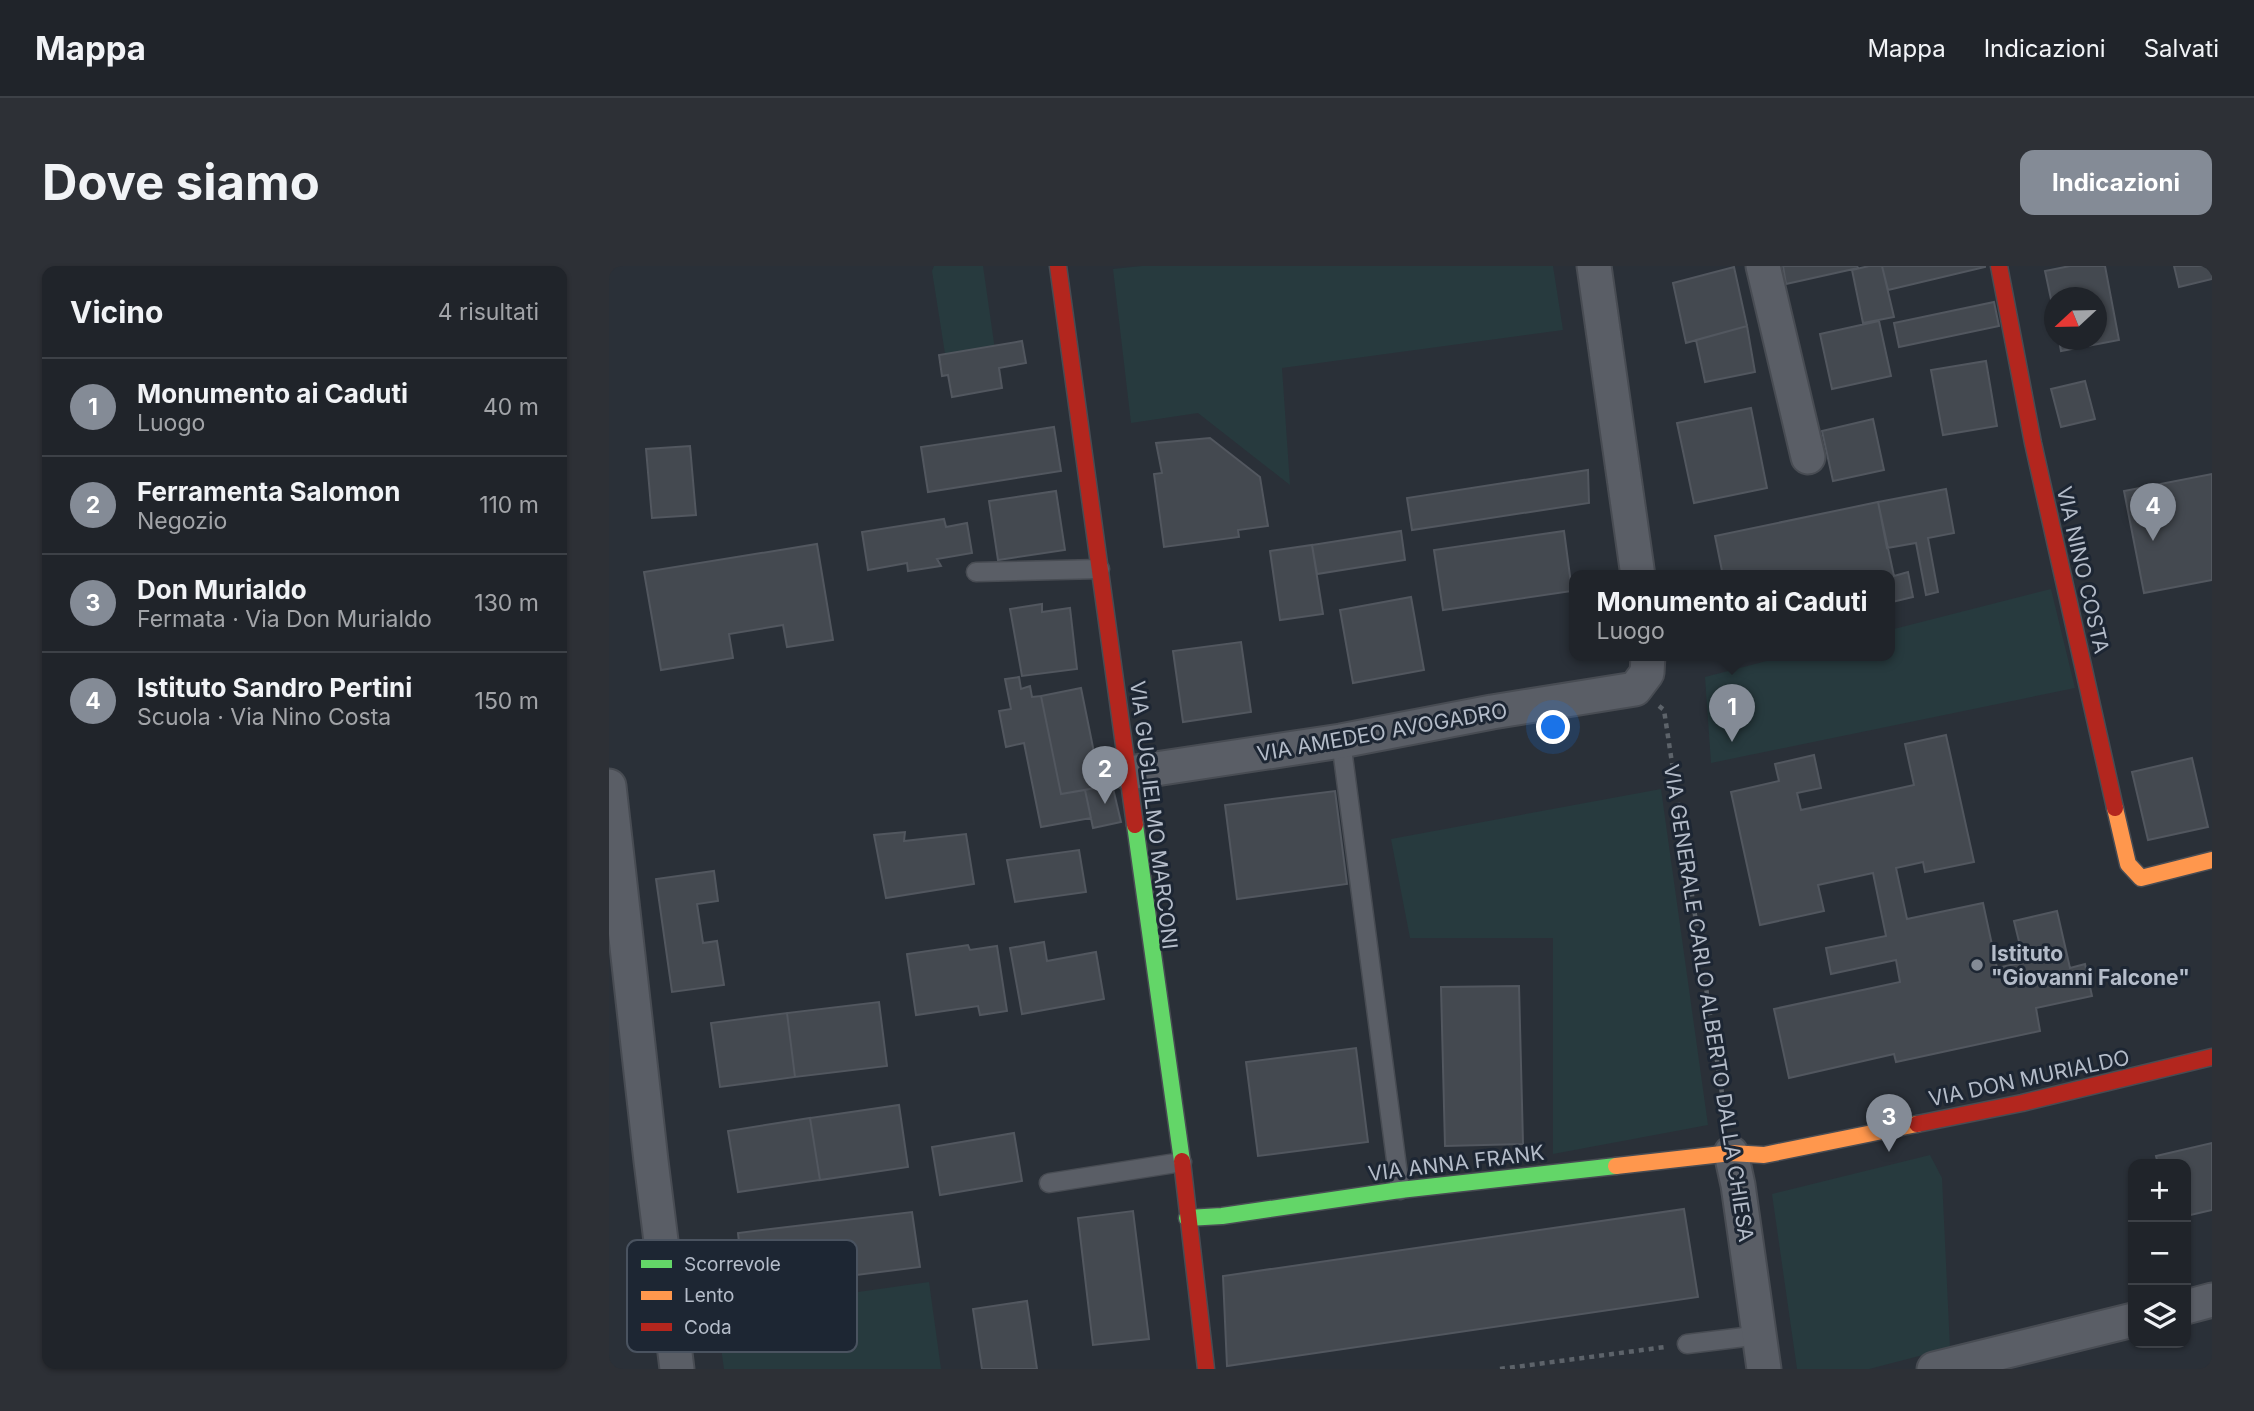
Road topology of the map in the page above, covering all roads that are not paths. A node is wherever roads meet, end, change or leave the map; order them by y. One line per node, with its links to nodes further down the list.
1 (1058, 266): 6 (street, VIA GUGLIELMO MARCONI)
2 (1594, 266): 7 (street)
3 (1763, 266): 5 (street)
4 (1999, 266): 13 (street, VIA NINO COSTA)
5 (1808, 457)
6 (1100, 569): 8 (lane); 11 (street, VIA GUGLIELMO MARCONI)
7 (1637, 570)
8 (976, 572)
9 (1648, 661): 10 (street, VIA AMEDEO AVOGADRO)
10 (1341, 741): 11 (street, VIA AMEDEO AVOGADRO); 20 (lane)
11 (1129, 774): 14 (street, VIA GUGLIELMO MARCONI)
12 (609, 786): 22 (street)
13 (2212, 860)
14 (1153, 963): 15 (lane); 18 (street, VIA GUGLIELMO MARCONI)
15 (1134, 965)
16 (2212, 1057): 17 (street, VIA DON MURIALDO)
17 (1731, 1153): 20 (street, VIA ANNA FRANK); 28 (street, VIA GENERALE CARLO ALBERTO DALLA CHIESA)
18 (1182, 1162): 19 (lane); 21 (street, VIA GUGLIELMO MARCONI)
19 (1049, 1183)
20 (1400, 1190): 21 (street, VIA ANNA FRANK)
21 (1187, 1218): 23 (street, VIA GUGLIELMO MARCONI)
22 (661, 1240)
23 (1194, 1268): 24 (lane); 30 (street, VIA GUGLIELMO MARCONI)
24 (1175, 1271)
25 (2212, 1300): 26 (street)
26 (2191, 1306)
27 (2128, 1321): 32 (street)
28 (1761, 1335): 29 (lane); 31 (street, VIA GENERALE CARLO ALBERTO DALLA CHIESA)
29 (1687, 1344)
30 (1206, 1369)
31 (1764, 1369)
32 (1934, 1369)

